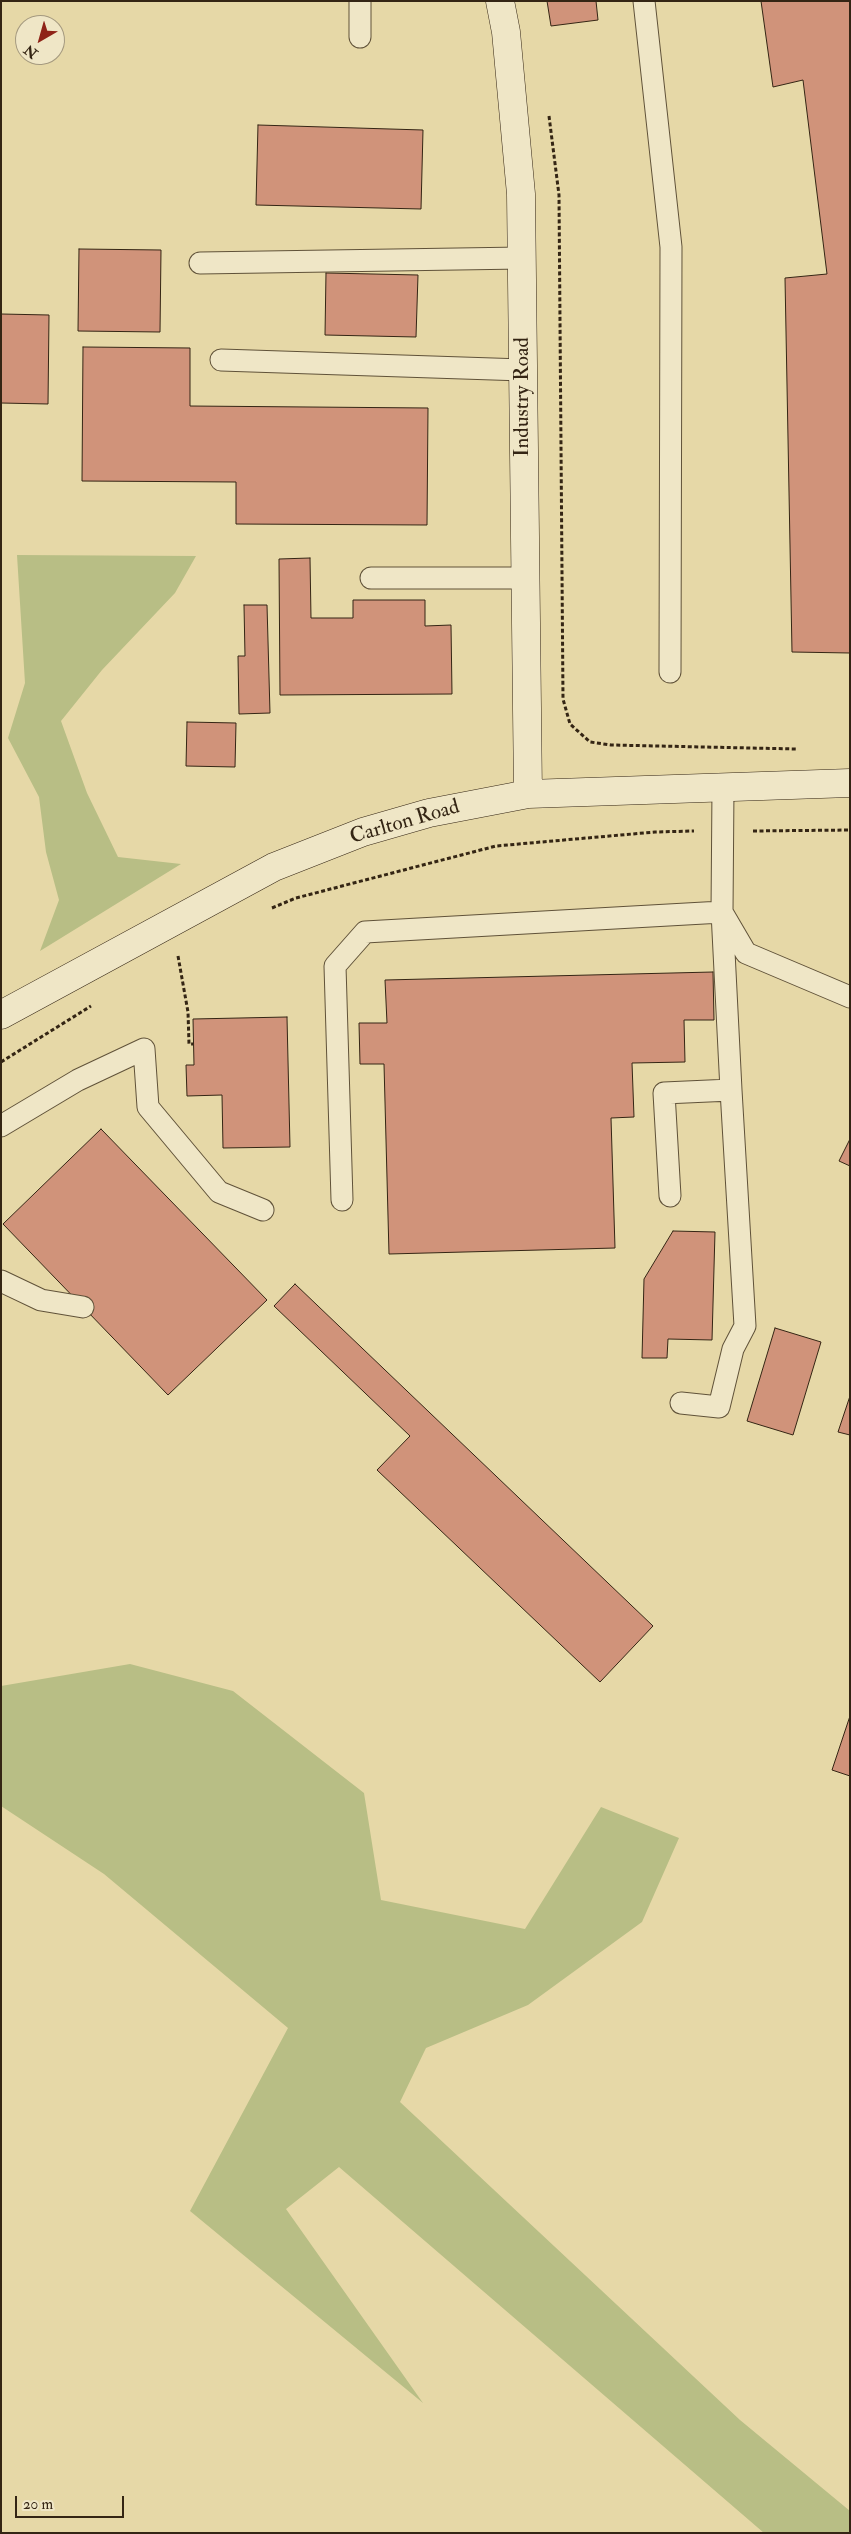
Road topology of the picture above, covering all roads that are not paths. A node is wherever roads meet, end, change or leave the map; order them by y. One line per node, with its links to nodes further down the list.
1 (360, 1): 4 (lane)
2 (500, 1): 5 (main road, Industry Road)
3 (644, 1): 11 (lane)
4 (360, 37)
5 (522, 258): 6 (lane); 8 (main road, Industry Road)
6 (200, 263)
7 (221, 360): 8 (lane)
8 (523, 370): 10 (main road, Industry Road)
9 (371, 578): 10 (lane)
10 (524, 578): 14 (main road, Industry Road)
11 (670, 672)
12 (850, 783): 13 (main road, Carlton Road)
13 (723, 788): 14 (main road, Carlton Road); 15 (lane)
14 (528, 794): 17 (main road, Carlton Road)
15 (722, 912): 16 (lane); 18 (lane); 21 (lane)
16 (850, 997)
17 (1, 1015)
18 (731, 1090): 20 (lane); 25 (lane)
19 (1, 1126): 22 (lane)
20 (670, 1196)
21 (342, 1200)
22 (263, 1210)
23 (1, 1281): 24 (lane)
24 (83, 1307)
25 (681, 1403)

